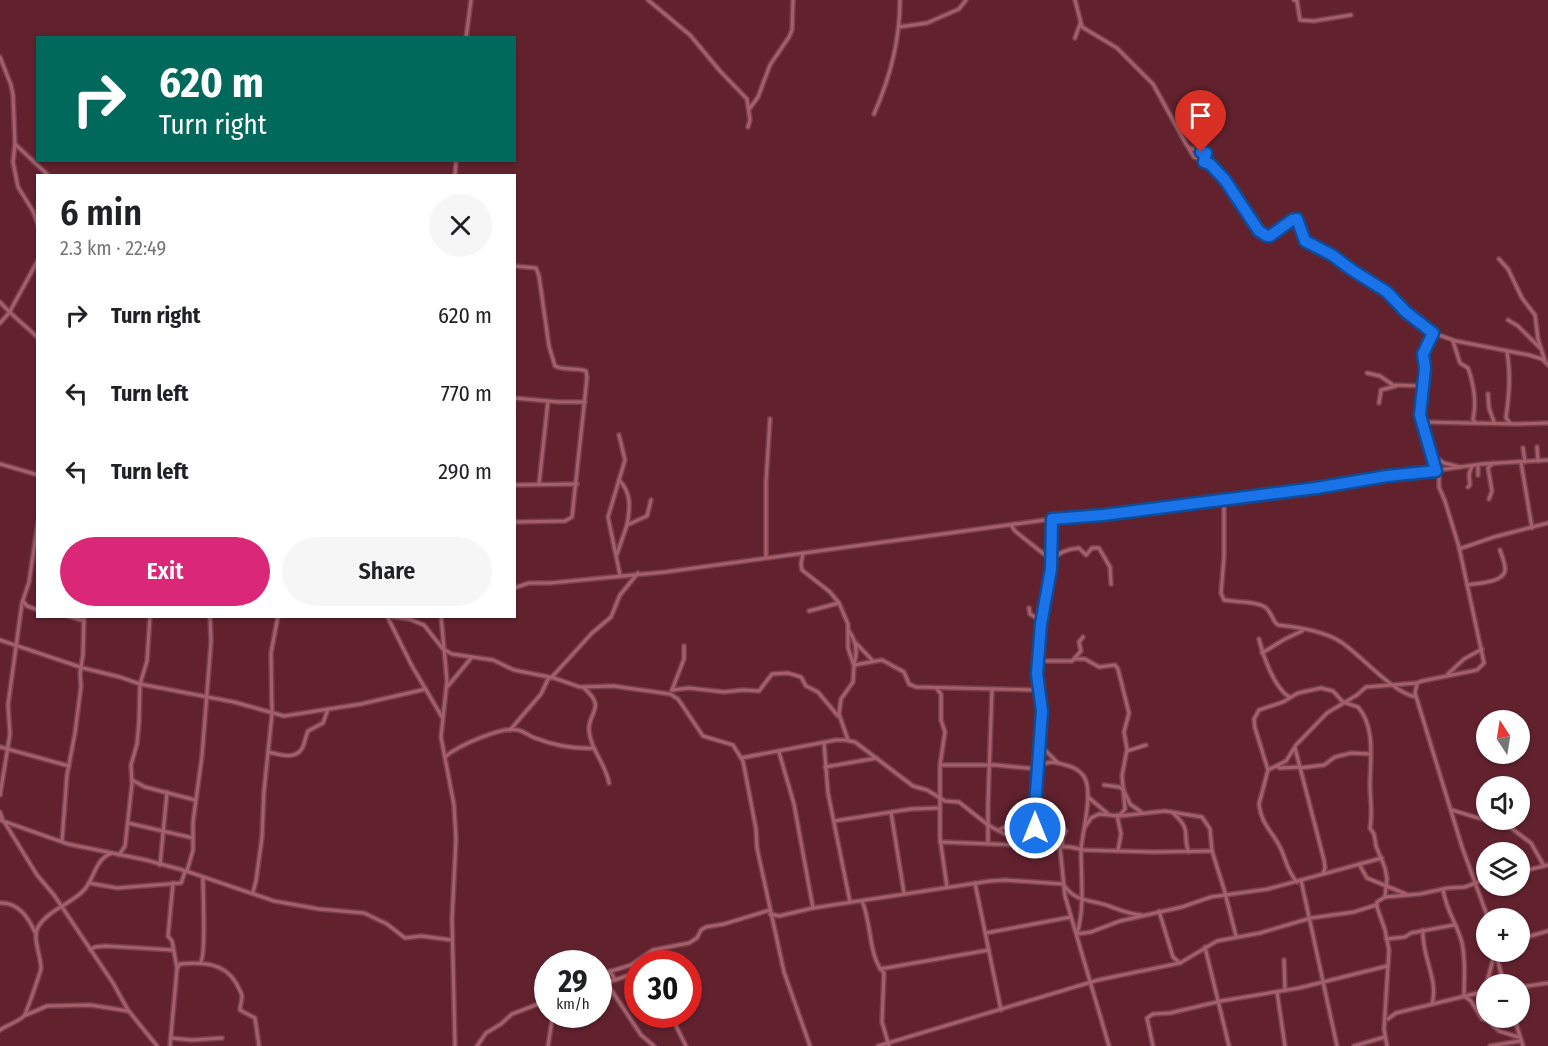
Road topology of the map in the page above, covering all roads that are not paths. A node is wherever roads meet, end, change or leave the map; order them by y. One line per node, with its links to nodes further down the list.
1 (471, 0): 11 (street)
2 (648, 0): 14 (street)
3 (793, 0): 14 (street)
4 (900, 0): 10 (street)
5 (966, 0): 10 (street)
6 (1075, 0): 9 (street)
7 (1294, 0): 8 (street)
8 (1351, 15)
9 (1080, 24): 12 (street); 18 (street)
10 (899, 27): 15 (street)
11 (466, 36)
12 (1075, 38)
13 (0, 58): 17 (street)
14 (750, 108): 16 (street)
15 (874, 114)
16 (748, 127)
17 (15, 144): 20 (street); 21 (street)
18 (1188, 147): 19 (street); 19 (street)
19 (1204, 161): 30 (street)
20 (48, 174)
21 (36, 219)
22 (1499, 259): 33 (street)
23 (36, 264): 26 (street)
24 (516, 266): 43 (street)
25 (0, 302): 26 (street)
26 (8, 314): 27 (street); 29 (street); 31 (street)
27 (0, 316)
28 (1508, 321): 33 (street)
29 (0, 323)
30 (1433, 333): 32 (street); 39 (street)
31 (36, 336)
32 (1452, 339): 34 (street); 47 (street)
33 (1541, 348): 35 (street)
34 (1507, 352): 35 (street); 49 (street)
35 (1545, 361): 36 (street)
36 (1548, 365)
37 (1367, 373): 38 (street)
38 (1398, 386): 39 (street); 44 (street)
39 (1422, 386): 46 (street)
40 (1488, 394): 48 (street)
41 (516, 398): 42 (street)
42 (548, 401): 43 (street); 67 (street)
43 (585, 402): 68 (street)
44 (1379, 403)
45 (770, 419): 85 (street)
46 (1422, 422): 47 (street); 54 (street)
47 (1475, 422): 48 (street)
48 (1494, 422): 49 (street)
49 (1510, 423): 50 (street)
50 (1548, 423)
51 (619, 435): 66 (street)
52 (1537, 447): 56 (street)
53 (1523, 448): 57 (street)
54 (1430, 452): 62 (street); 63 (street)
55 (1548, 460): 56 (street)
56 (1538, 461): 57 (street)
57 (1523, 462): 58 (street); 79 (street)
58 (1493, 463): 60 (street); 71 (street)
59 (0, 464): 64 (street)
60 (1478, 465): 61 (street); 65 (street)
61 (1472, 466): 62 (street); 70 (street)
62 (1463, 467): 63 (street)
63 (1438, 471): 73 (street); 81 (street)
64 (36, 474)
65 (1478, 475)
66 (619, 480): 77 (street); 84 (street)
67 (539, 484): 68 (street); 69 (street)
68 (577, 484): 75 (street)
69 (516, 485)
70 (1468, 487)
71 (1489, 499)
72 (651, 500): 77 (street)
73 (1224, 500): 74 (street); 105 (street)
74 (1052, 519): 78 (street); 86 (street)
75 (516, 522)
76 (1548, 524): 79 (street)
77 (627, 525): 84 (street)
78 (1011, 525): 83 (street); 86 (street)
79 (1532, 528): 81 (street)
80 (36, 535): 92 (street)
81 (1459, 549): 90 (street)
82 (1500, 550): 90 (street)
83 (803, 553): 85 (street); 93 (street)
84 (617, 556): 88 (street)
85 (766, 557): 87 (street)
86 (1050, 561): 89 (street); 104 (street)
87 (638, 573): 88 (street); 123 (street)
88 (620, 575): 91 (street)
89 (1112, 584)
90 (1467, 585): 114 (street)
91 (516, 587)
92 (23, 601): 95 (street); 111 (street)
93 (838, 603): 96 (street); 106 (street)
94 (1029, 608): 104 (street)
95 (36, 609)
96 (809, 611)
97 (150, 618): 125 (street)
98 (210, 618): 135 (street)
99 (278, 618): 140 (street)
100 (388, 618): 130 (street)
101 (398, 618): 113 (street)
102 (441, 618): 113 (street)
103 (84, 619): 121 (street)
104 (1041, 625): 119 (street)
105 (1304, 630): 115 (street); 126 (street)
106 (849, 631): 110 (street); 120 (street)
107 (1083, 637): 117 (street)
108 (1259, 639): 115 (street)
109 (0, 640): 111 (street)
110 (855, 642): 118 (street); 120 (street)
111 (18, 646): 121 (street); 151 (street)
112 (684, 646): 131 (street)
113 (443, 649): 116 (street); 127 (street)
114 (1482, 649): 122 (street); 122 (street)
115 (1262, 654): 136 (street)
116 (472, 657): 123 (street); 127 (street)
117 (1075, 659): 119 (street); 152 (street)
118 (872, 660): 120 (street); 129 (street)
119 (1038, 661): 133 (street)
120 (854, 664): 141 (street)
121 (80, 667): 125 (street); 162 (street)
122 (1447, 676): 124 (street)
123 (550, 677): 128 (street); 143 (street)
124 (1417, 683): 126 (street); 137 (street)
125 (140, 684): 135 (street); 168 (street)
126 (1393, 684): 137 (street); 138 (street)
127 (447, 687): 142 (street)
128 (582, 687): 134 (street); 150 (street)
129 (936, 688): 132 (street); 160 (street)
130 (426, 689): 139 (street); 142 (street)
131 (672, 690): 134 (street); 141 (street)
132 (992, 690): 133 (street); 161 (street)
133 (1040, 690): 147 (street)
134 (669, 694): 157 (street)
135 (206, 696): 140 (street); 176 (street)
136 (1290, 697): 138 (street); 167 (street)
137 (1416, 697): 179 (street)
138 (1343, 702): 149 (street); 155 (street)
139 (328, 709): 140 (street); 153 (street)
140 (272, 714): 153 (street)
141 (839, 718): 144 (street)
142 (443, 719): 156 (street)
143 (510, 730): 150 (street); 156 (street)
144 (848, 740): 145 (street); 158 (street)
145 (824, 743): 154 (street); 164 (street)
146 (1146, 745): 152 (street)
147 (1041, 746): 159 (street); 165 (street)
148 (0, 747): 151 (street)
149 (1295, 747): 163 (street); 166 (street)
150 (594, 748): 169 (street)
151 (6, 749): 162 (street); 173 (street)
152 (1127, 751): 171 (street)
153 (268, 752): 226 (street)
154 (779, 752): 157 (street); 237 (street)
155 (1371, 754): 166 (street); 209 (street)
156 (445, 757): 252 (street)
157 (741, 758): 239 (street)
158 (877, 758): 164 (street); 175 (street)
159 (1058, 763): 165 (street); 174 (street)
160 (940, 765): 161 (street); 175 (street)
161 (990, 765): 165 (street); 189 (street)
162 (69, 766): 195 (street)
163 (1276, 766): 166 (street); 167 (street)
164 (825, 767): 187 (street)
165 (1038, 768): 177 (street)
166 (1300, 768): 215 (street)
167 (1268, 770): 217 (street)
168 (132, 780): 172 (street); 188 (street)
169 (609, 783)
170 (1104, 785): 171 (street)
171 (1124, 791): 183 (street); 185 (street)
172 (167, 792): 176 (street); 191 (street)
173 (0, 795)
174 (1088, 797): 184 (street); 190 (street)
175 (940, 798): 178 (street); 189 (street)
176 (195, 800): 194 (street)
177 (1035, 806): 192 (street); 199 (street)
178 (939, 808): 181 (street); 196 (street)
179 (1452, 810): 212 (street); 221 (street)
180 (0, 812): 186 (street)
181 (891, 812): 187 (street); 227 (street)
182 (1172, 812): 183 (street); 204 (street); 205 (street)
183 (1142, 813): 185 (street)
184 (1110, 815): 185 (street); 190 (street)
185 (1118, 815): 203 (street)
186 (2, 821): 195 (street); 236 (street)
187 (834, 821): 233 (street)
188 (128, 823): 191 (street); 201 (street)
189 (988, 825): 192 (street); 197 (street)
190 (1084, 828): 202 (street)
191 (162, 830): 194 (street); 211 (street)
192 (999, 830): 198 (street)
193 (1066, 831): 200 (street)
194 (193, 837): 214 (street)
195 (62, 841): 206 (street)
196 (940, 842): 197 (street); 223 (street)
197 (988, 844): 198 (street)
198 (1016, 845): 199 (street)
199 (1035, 846): 200 (street)
200 (1061, 847): 202 (street); 222 (street)
201 (125, 848): 207 (street); 208 (street)
202 (1081, 850): 203 (street); 231 (street)
203 (1118, 850): 205 (street)
204 (1212, 850): 205 (street); 228 (street)
205 (1189, 852)
206 (114, 853): 207 (street); 218 (street)
207 (119, 855): 208 (street)
208 (128, 856): 211 (street)
209 (1382, 858): 210 (street); 224 (street)
210 (1359, 864): 215 (street); 224 (street)
211 (160, 865): 214 (street)
212 (1546, 865): 213 (street)
213 (1530, 869)
214 (186, 871): 216 (street); 219 (street)
215 (1323, 874): 217 (street)
216 (203, 878): 226 (street); 258 (street)
217 (1299, 881): 228 (street); 242 (street)
218 (89, 883): 219 (street); 236 (street)
219 (173, 883): 255 (street)
220 (975, 883): 222 (street); 223 (street); 246 (street)
221 (1476, 883): 225 (street)
222 (1062, 884): 231 (street); 241 (street)
223 (947, 887): 227 (street)
224 (1386, 887): 229 (street); 230 (street)
225 (1443, 889): 229 (street); 243 (street)
226 (253, 892): 252 (street)
227 (904, 894): 232 (street)
228 (1226, 895): 238 (street); 249 (street)
229 (1406, 895): 230 (street)
230 (1385, 897): 235 (street)
231 (1083, 900): 240 (street); 247 (street)
232 (862, 901): 233 (street); 262 (street)
233 (850, 902): 237 (street)
234 (0, 903): 248 (street)
235 (1376, 905): 242 (street); 251 (street)
236 (62, 907): 248 (street); 254 (street)
237 (813, 908): 239 (street)
238 (1159, 911): 240 (street); 259 (street)
239 (770, 912): 263 (street); 301 (street)
240 (1143, 916): 247 (street)
241 (1071, 917): 246 (street); 247 (street)
242 (1311, 918): 249 (street); 268 (street)
243 (1454, 924): 244 (street); 276 (street)
244 (1423, 930): 251 (street); 278 (street)
245 (1548, 931): 250 (street)
246 (986, 933): 256 (street)
247 (1077, 934): 270 (street)
248 (36, 935): 282 (street)
249 (1237, 936): 253 (street)
250 (1530, 936)
251 (1386, 939): 260 (street)
252 (452, 940): 296 (street)
253 (1205, 947): 259 (street); 277 (street)
254 (90, 950): 255 (street); 280 (street)
255 (173, 950): 261 (street)
256 (989, 950): 262 (street); 281 (street)
257 (1284, 960): 272 (street)
258 (199, 962): 261 (street); 295 (street)
259 (1180, 963): 270 (street)
260 (1387, 966): 268 (street); 283 (street)
261 (177, 969): 289 (street)
262 (880, 969): 292 (street)
263 (612, 971)
264 (612, 975): 266 (street)
265 (624, 977): 266 (street)
266 (615, 980): 267 (street)
267 (612, 981)
268 (1324, 981): 272 (street); 307 (street)
269 (1548, 983): 271 (street)
270 (1091, 984): 281 (street); 303 (street)
271 (1530, 986)
272 (1285, 990): 274 (street)
273 (612, 991): 299 (street)
274 (1277, 992): 277 (street); 306 (street)
275 (1476, 993): 276 (street)
276 (1464, 996): 278 (street); 291 (street)
277 (1217, 1002): 304 (street); 305 (street)
278 (1432, 1004): 283 (street)
279 (534, 1006): 297 (street)
280 (129, 1011): 282 (street); 293 (street)
281 (1001, 1011): 292 (street)
282 (24, 1015): 287 (street)
283 (1386, 1020): 288 (street)
284 (551, 1028): 298 (street)
285 (677, 1028): 300 (street)
286 (1516, 1028): 291 (street)
287 (0, 1030)
288 (1385, 1037): 308 (street); 309 (street)
289 (171, 1038): 290 (street); 294 (street)
290 (222, 1038)
291 (1519, 1039): 310 (street); 311 (street)
292 (889, 1045): 302 (street)
293 (157, 1046)
294 (170, 1046)
295 (259, 1046)
296 (455, 1046)
297 (477, 1046)
298 (548, 1046)
299 (654, 1046)
300 (686, 1046)
301 (810, 1046)
302 (878, 1046)
303 (1109, 1046)
304 (1154, 1046)
305 (1229, 1046)
306 (1285, 1046)
307 (1336, 1046)
308 (1354, 1046)
309 (1387, 1046)
310 (1490, 1046)
311 (1523, 1046)

